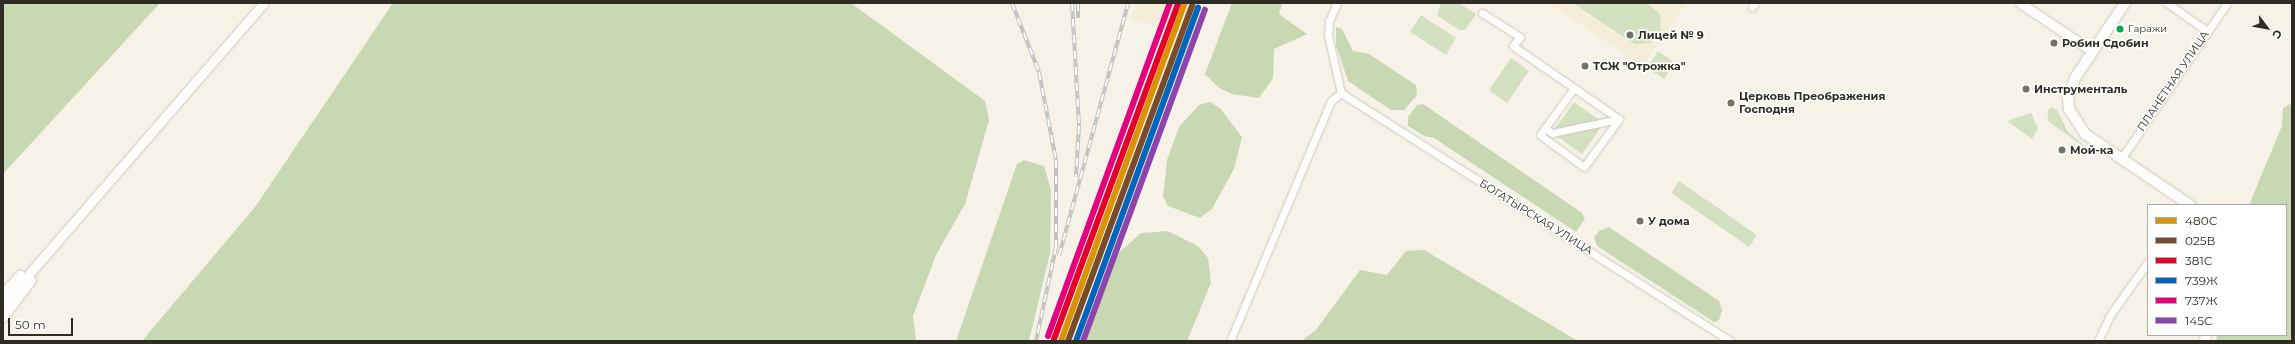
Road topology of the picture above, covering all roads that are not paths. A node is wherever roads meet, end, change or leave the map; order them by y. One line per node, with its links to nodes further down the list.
1 (264, 3): 16 (street)
2 (1337, 3): 11 (street)
3 (2020, 3): 9 (street)
4 (2125, 3): 9 (main road)
5 (2167, 3): 8 (street)
6 (2226, 3): 8 (street, ПЛАНЕТНАЯ УЛИЦА)
7 (1482, 13): 10 (street)
8 (2207, 30): 14 (street, ПЛАНЕТНАЯ УЛИЦА)
9 (2092, 51): 14 (main road)
10 (1574, 88): 12 (street); 13 (street)
11 (1341, 93): 21 (street); 22 (street, БОГАТЫРСКАЯ УЛИЦА)
12 (1618, 119): 13 (street); 13 (street)
13 (1545, 128)
14 (2121, 159): 15 (main road)
15 (2188, 204)
16 (74, 222): 18 (street); 19 (street); 20 (street)
17 (2147, 263): 23 (street)
18 (3, 292)
19 (3, 304)
20 (3, 317)
21 (1230, 341)
22 (1731, 341)
23 (2098, 341)

